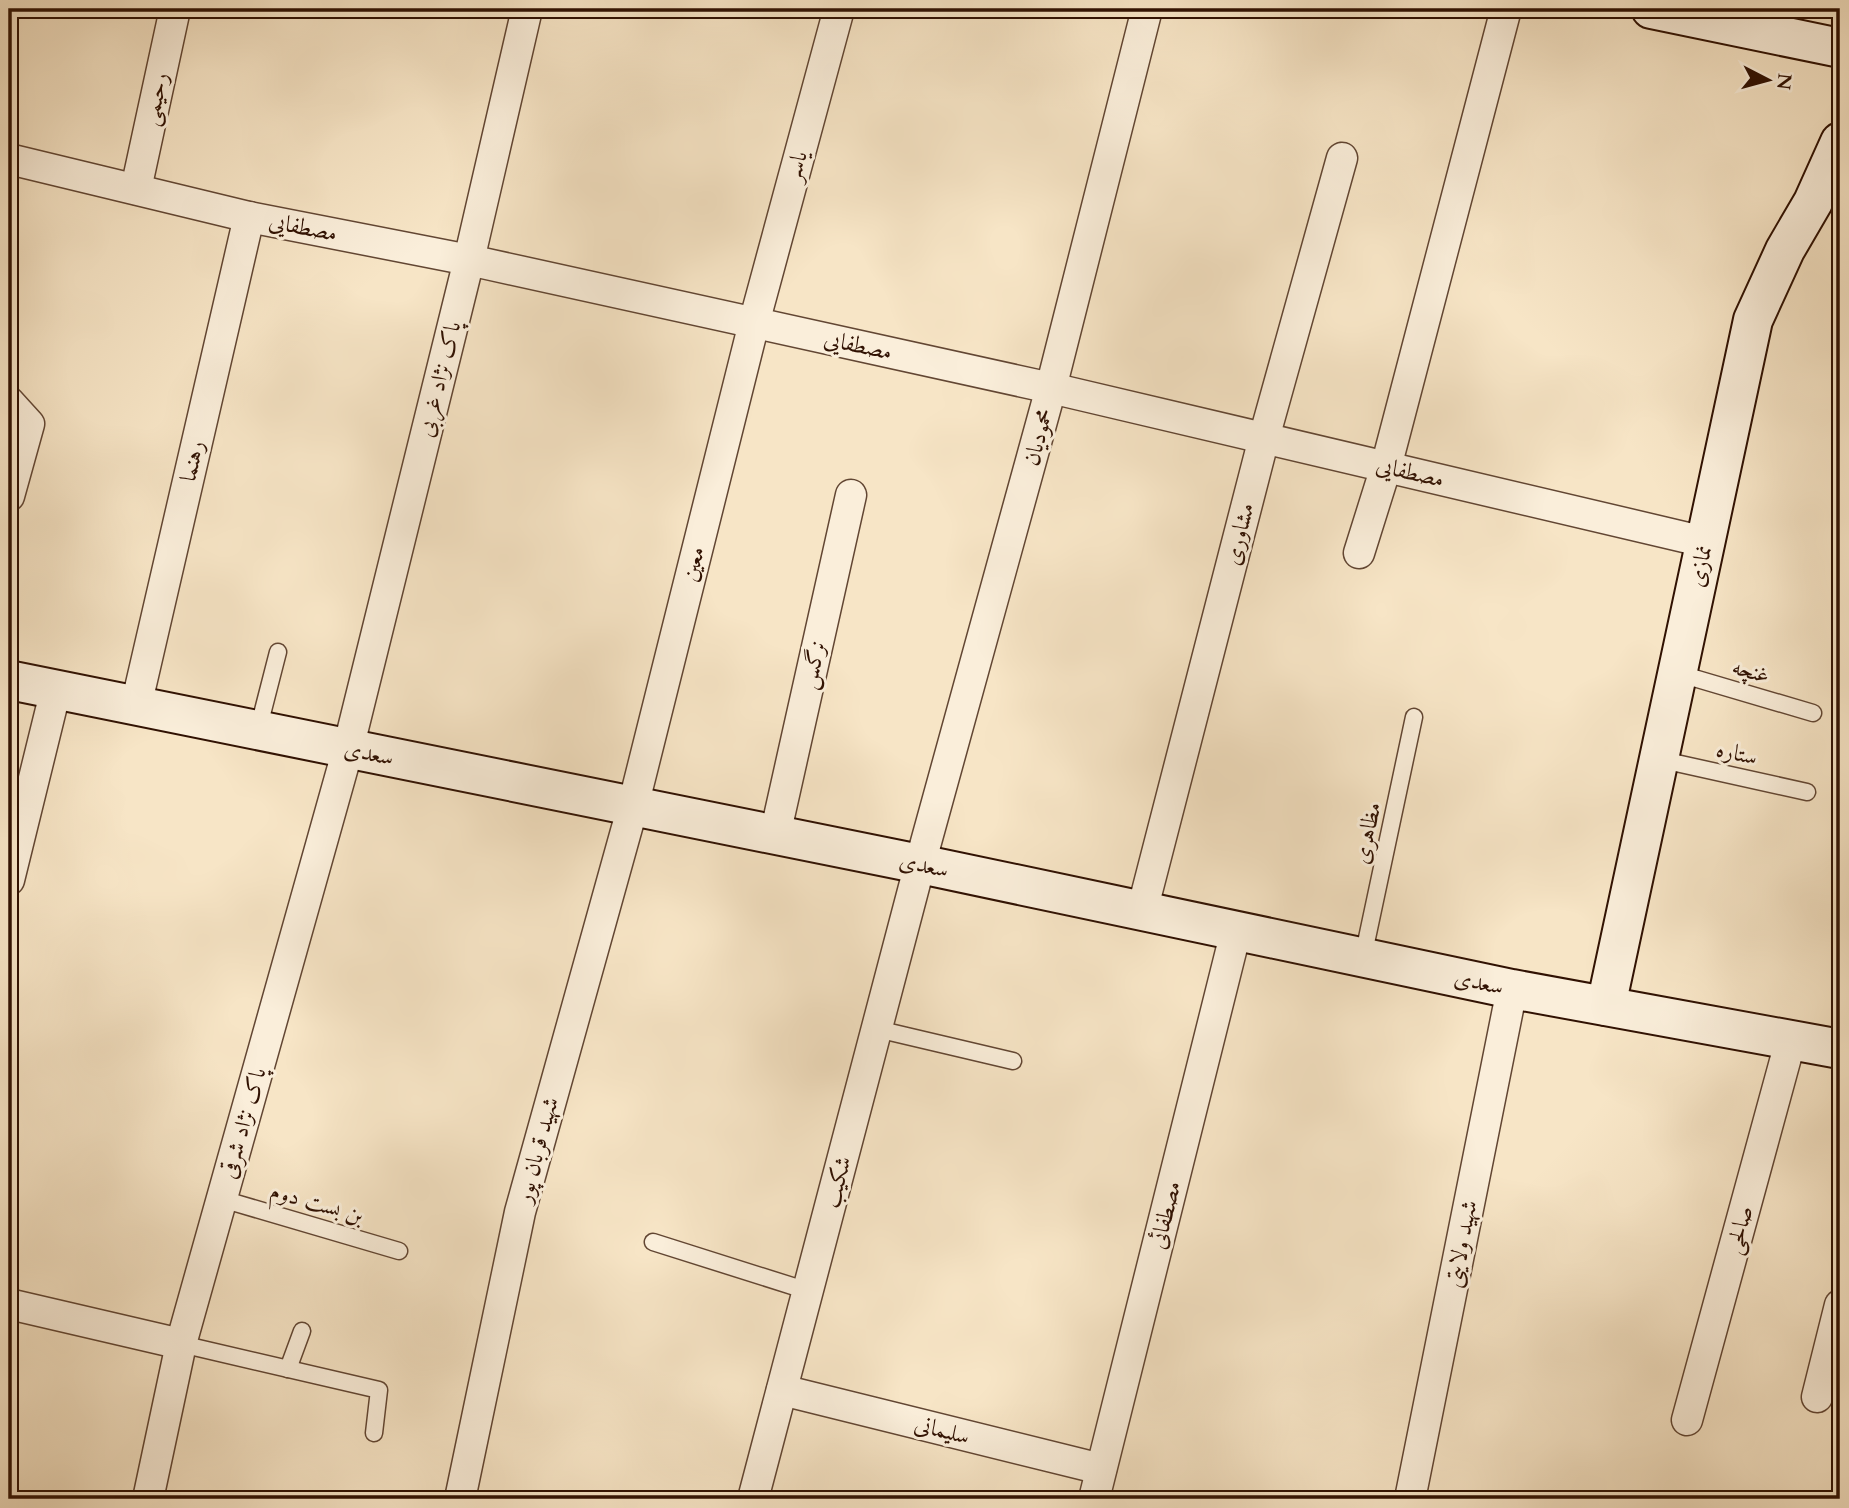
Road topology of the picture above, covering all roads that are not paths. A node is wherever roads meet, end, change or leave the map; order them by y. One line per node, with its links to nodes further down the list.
1 (175, 9): 11 (street, رحیمی)
2 (527, 9): 13 (street, پاک نژاد غربی)
3 (839, 9): 14 (street, یاسر)
4 (1146, 9): 15 (street, محمودیان)
5 (1506, 9): 18 (street)
6 (1651, 9): 7 (street)
7 (1840, 48)
8 (1840, 144): 21 (street, نمازی)
9 (1342, 158): 17 (street, مشاوری)
10 (9, 162): 11 (street, مصطفایی)
11 (136, 189): 12 (street, مصطفایی)
12 (249, 217): 13 (street, مصطفایی); 27 (street, رهنما)
13 (469, 260): 14 (street, مصطفایی); 31 (street, پاک نژاد غربی)
14 (754, 323): 15 (street, مصطفایی); 34 (street, معین)
15 (1051, 388): 17 (street, مصطفایی); 36 (street, محمودیان)
16 (9, 402): 20 (street)
17 (1264, 438): 18 (street, مصطفایی); 38 (street, مشاوری)
18 (1386, 467): 21 (street, مصطفایی); 22 (street)
19 (851, 495): 35 (street, نرگس)
20 (9, 496)
21 (1705, 542): 24 (street, نمازی)
22 (1359, 554)
23 (278, 652): 30 (lane)
24 (1677, 673): 28 (lane, غنچه); 32 (street, نمازی)
25 (9, 680): 26 (street, سعدی)
26 (56, 690): 27 (street, سعدی); 37 (street)
27 (136, 706): 30 (street, سعدی)
28 (1813, 713)
29 (1414, 717): 40 (lane, مظاهری)
30 (258, 730): 31 (street, سعدی)
31 (348, 749): 34 (street, سعدی); 47 (street, پاک نژاد شرقی)
32 (1658, 759): 33 (lane, ستاره); 42 (street, نمازی)
33 (1807, 792)
34 (633, 806): 35 (street, سعدی); 62 (street, شهید قربان پور)
35 (775, 835): 36 (street, سعدی)
36 (920, 864): 38 (street, سعدی); 43 (street, شکیب)
37 (9, 880)
38 (1142, 911): 39 (street, سعدی)
39 (1236, 931): 40 (street, سعدی); 60 (street, مصطفائی)
40 (1363, 957): 41 (street, سعدی)
41 (1512, 989): 42 (street, سعدی); 65 (street, شهید ولایتی)
42 (1606, 1006): 44 (street, سعدی)
43 (877, 1029): 46 (lane); 50 (street, شکیب)
44 (1791, 1039): 45 (street, سعدی); 58 (street, صالحی)
45 (1840, 1049)
46 (1013, 1060)
47 (222, 1199): 49 (lane, بن بست دوم); 54 (street, پاک نژاد شرقی)
48 (653, 1242): 50 (lane)
49 (399, 1251)
50 (808, 1291): 56 (street, شکیب)
51 (1840, 1305): 57 (street)
52 (10, 1308): 54 (street)
53 (302, 1331): 55 (lane)
54 (181, 1344): 55 (lane); 61 (street, پاک نژاد شرقی)
55 (288, 1369): 59 (lane)
56 (782, 1390): 60 (street, سلیمانی); 63 (street, شکیب)
57 (1817, 1397)
58 (1687, 1420)
59 (374, 1433)
60 (1101, 1469): 64 (street, مصطفائی)
61 (148, 1499)
62 (460, 1499)
63 (753, 1499)
64 (1094, 1499)
65 (1410, 1499)

